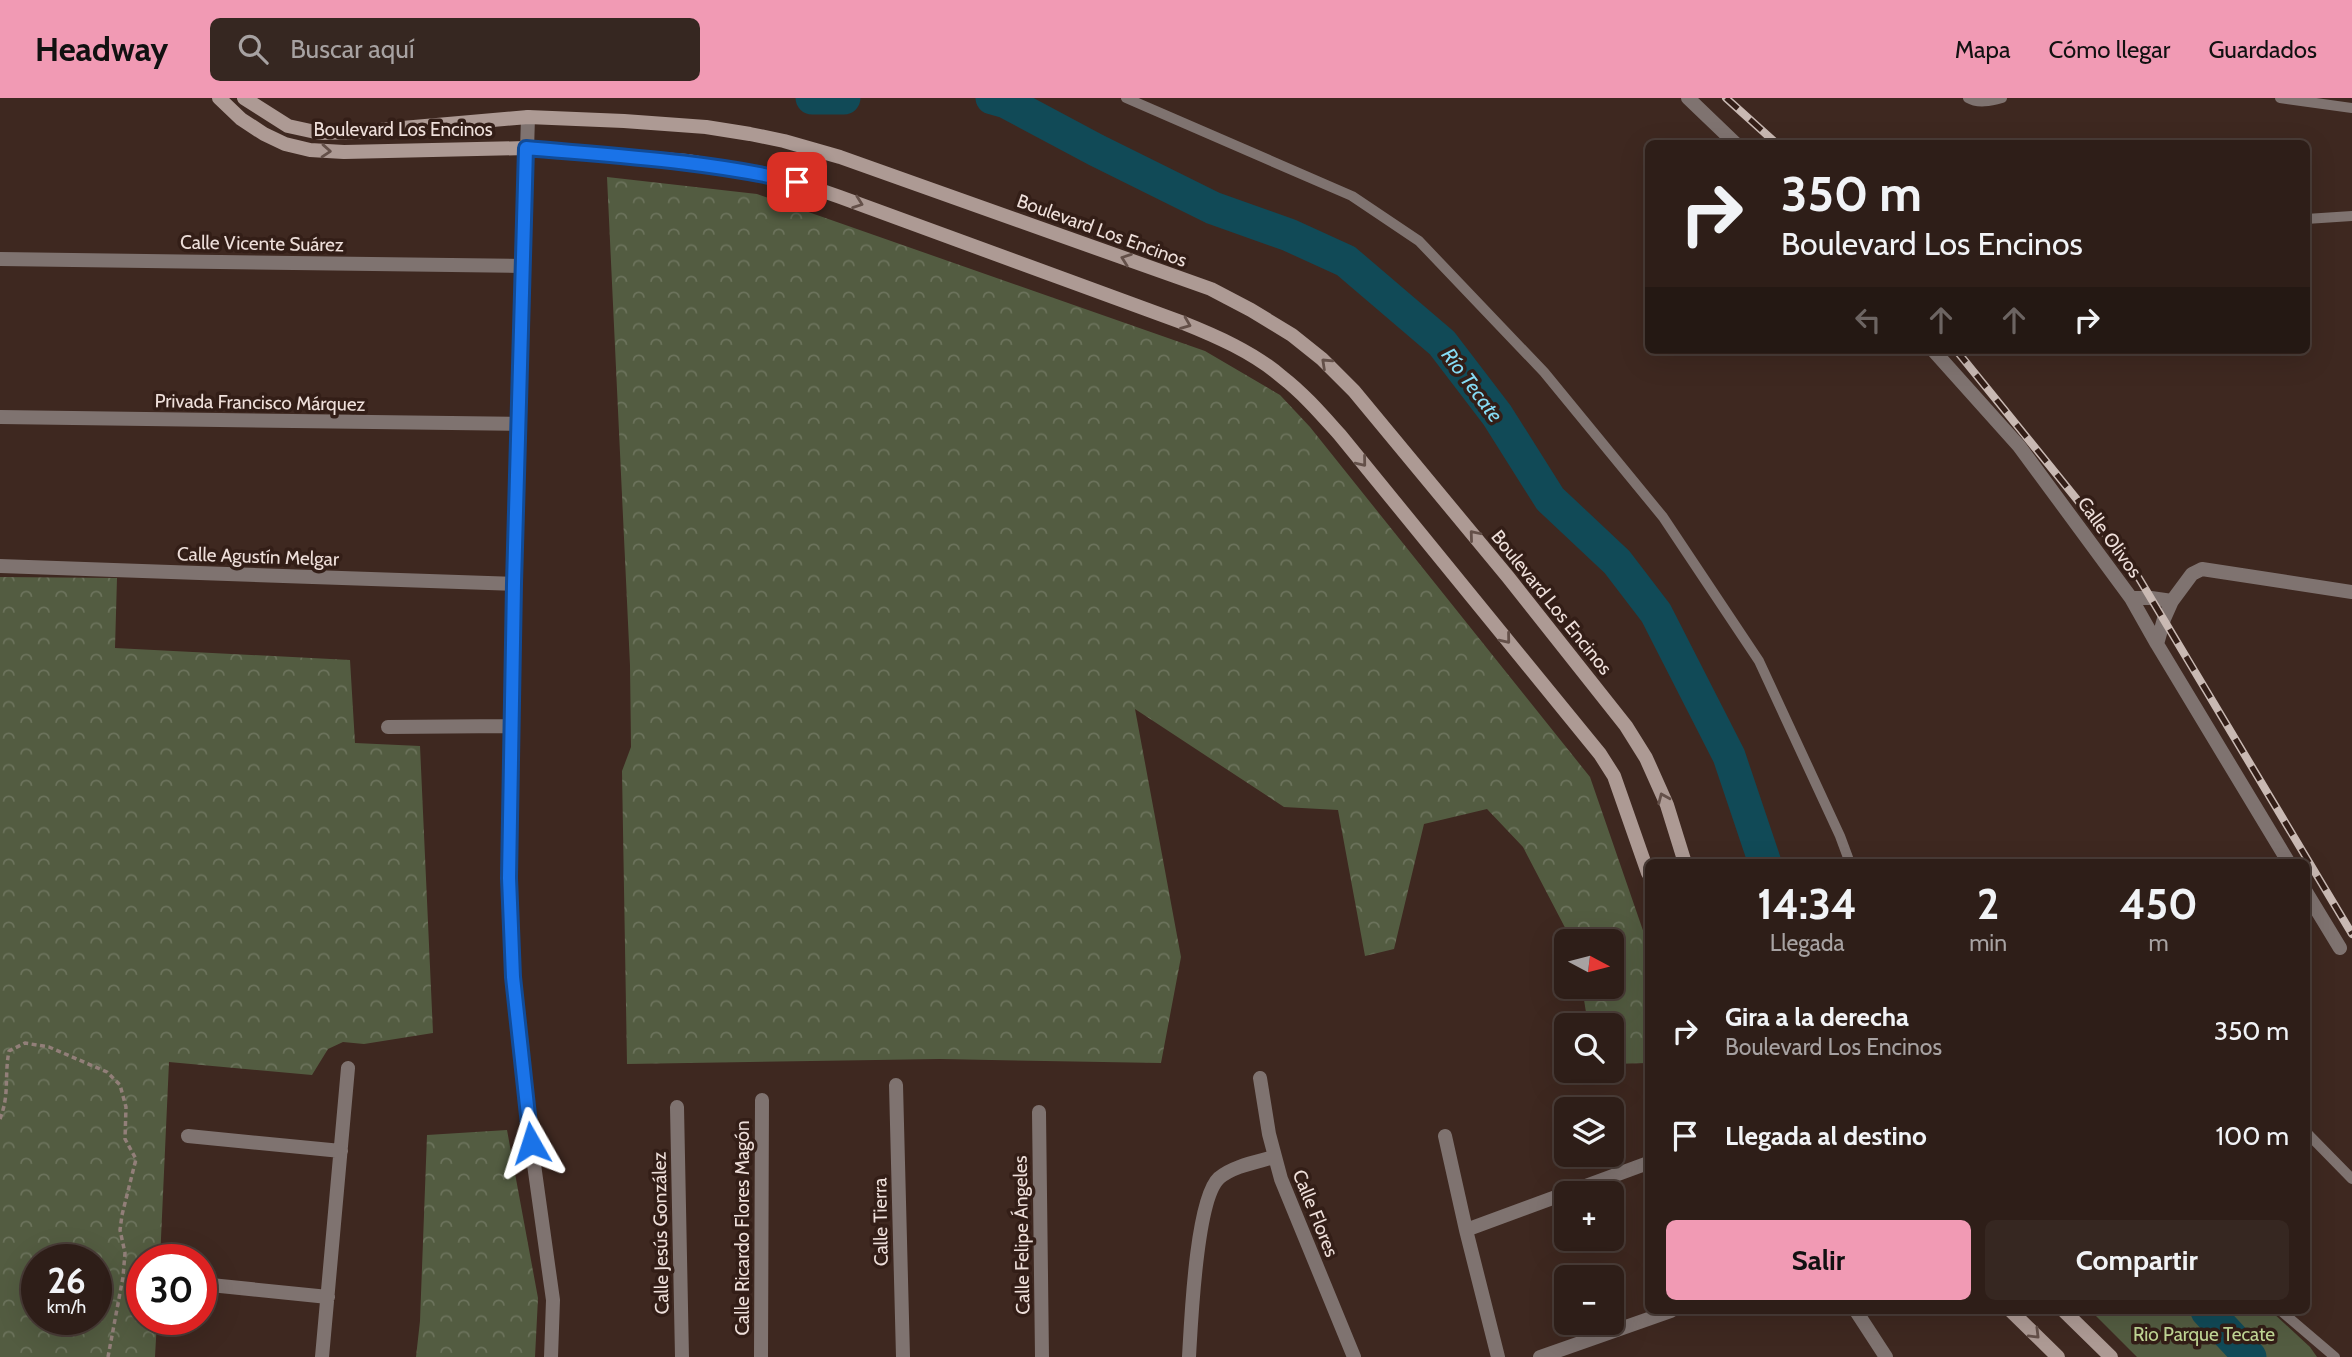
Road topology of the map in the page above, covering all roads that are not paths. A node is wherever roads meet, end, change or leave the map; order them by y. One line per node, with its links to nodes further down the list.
1 (219, 98): 11 (main road, Boulevard Los Encinos, one-way to 11)
2 (244, 98): 9 (main road, Boulevard Los Encinos)
3 (1126, 98): 28 (lane)
4 (1688, 98): 10 (street)
5 (1968, 98): 6 (lane)
6 (2002, 98)
7 (2280, 98): 8 (lane)
8 (2352, 108)
9 (528, 117): 11 (street); 27 (main road, Boulevard Los Encinos, one-way to 9)
10 (1732, 140)
11 (526, 148): 15 (street); 30 (main road, Boulevard Los Encinos, one-way to 30)
12 (2352, 216): 13 (lane)
13 (2310, 219)
14 (0, 259): 15 (street, Calle Vicente Suárez)
15 (524, 265): 18 (street)
16 (1937, 354): 22 (street, Calle Olivos)
17 (0, 417): 18 (street, Privada Francisco Márquez)
18 (520, 424): 20 (street)
19 (0, 566): 20 (street, Calle Agustín Melgar)
20 (514, 584): 25 (street)
21 (2352, 592): 23 (street)
22 (2131, 598): 23 (street, Calle Olivos); 24 (street)
23 (2172, 601): 24 (street)
24 (2157, 645): 29 (street)
25 (511, 726): 26 (street); 55 (street)
26 (388, 727)
27 (1684, 859)
28 (1849, 859)
29 (2287, 859)
30 (1645, 864)
31 (2310, 899): 32 (street)
32 (2340, 948)
33 (348, 1068): 42 (street)
34 (1260, 1078): 43 (street, Calle Flores)
35 (896, 1085): 58 (street, Calle Tierra)
36 (762, 1100): 57 (street, Calle Ricardo Flores Magón)
37 (677, 1107): 56 (street, Calle Jesús González)
38 (1039, 1112): 59 (street, Calle Felipe Ángeles)
39 (188, 1136): 42 (street)
40 (1445, 1136): 46 (street)
41 (2310, 1136): 45 (lane)
42 (341, 1151): 48 (street)
43 (1274, 1157): 60 (street); 61 (street, Calle Flores)
44 (1645, 1164): 46 (street)
45 (2352, 1180)
46 (1466, 1230): 62 (street)
47 (217, 1286): 48 (street)
48 (328, 1297): 54 (street)
49 (1662, 1314): 63 (street)
50 (1858, 1314): 64 (street)
51 (2014, 1314): 65 (main road, one-way to 65)
52 (2067, 1314): 66 (main road)
53 (2285, 1314): 67 (lane)
54 (322, 1357)
55 (551, 1357)
56 (682, 1357)
57 (761, 1357)
58 (903, 1357)
59 (1042, 1357)
60 (1189, 1357)
61 (1354, 1357)
62 (1498, 1357)
63 (1540, 1357)
64 (1886, 1357)
65 (2058, 1357)
66 (2110, 1357)
67 (2335, 1357)

